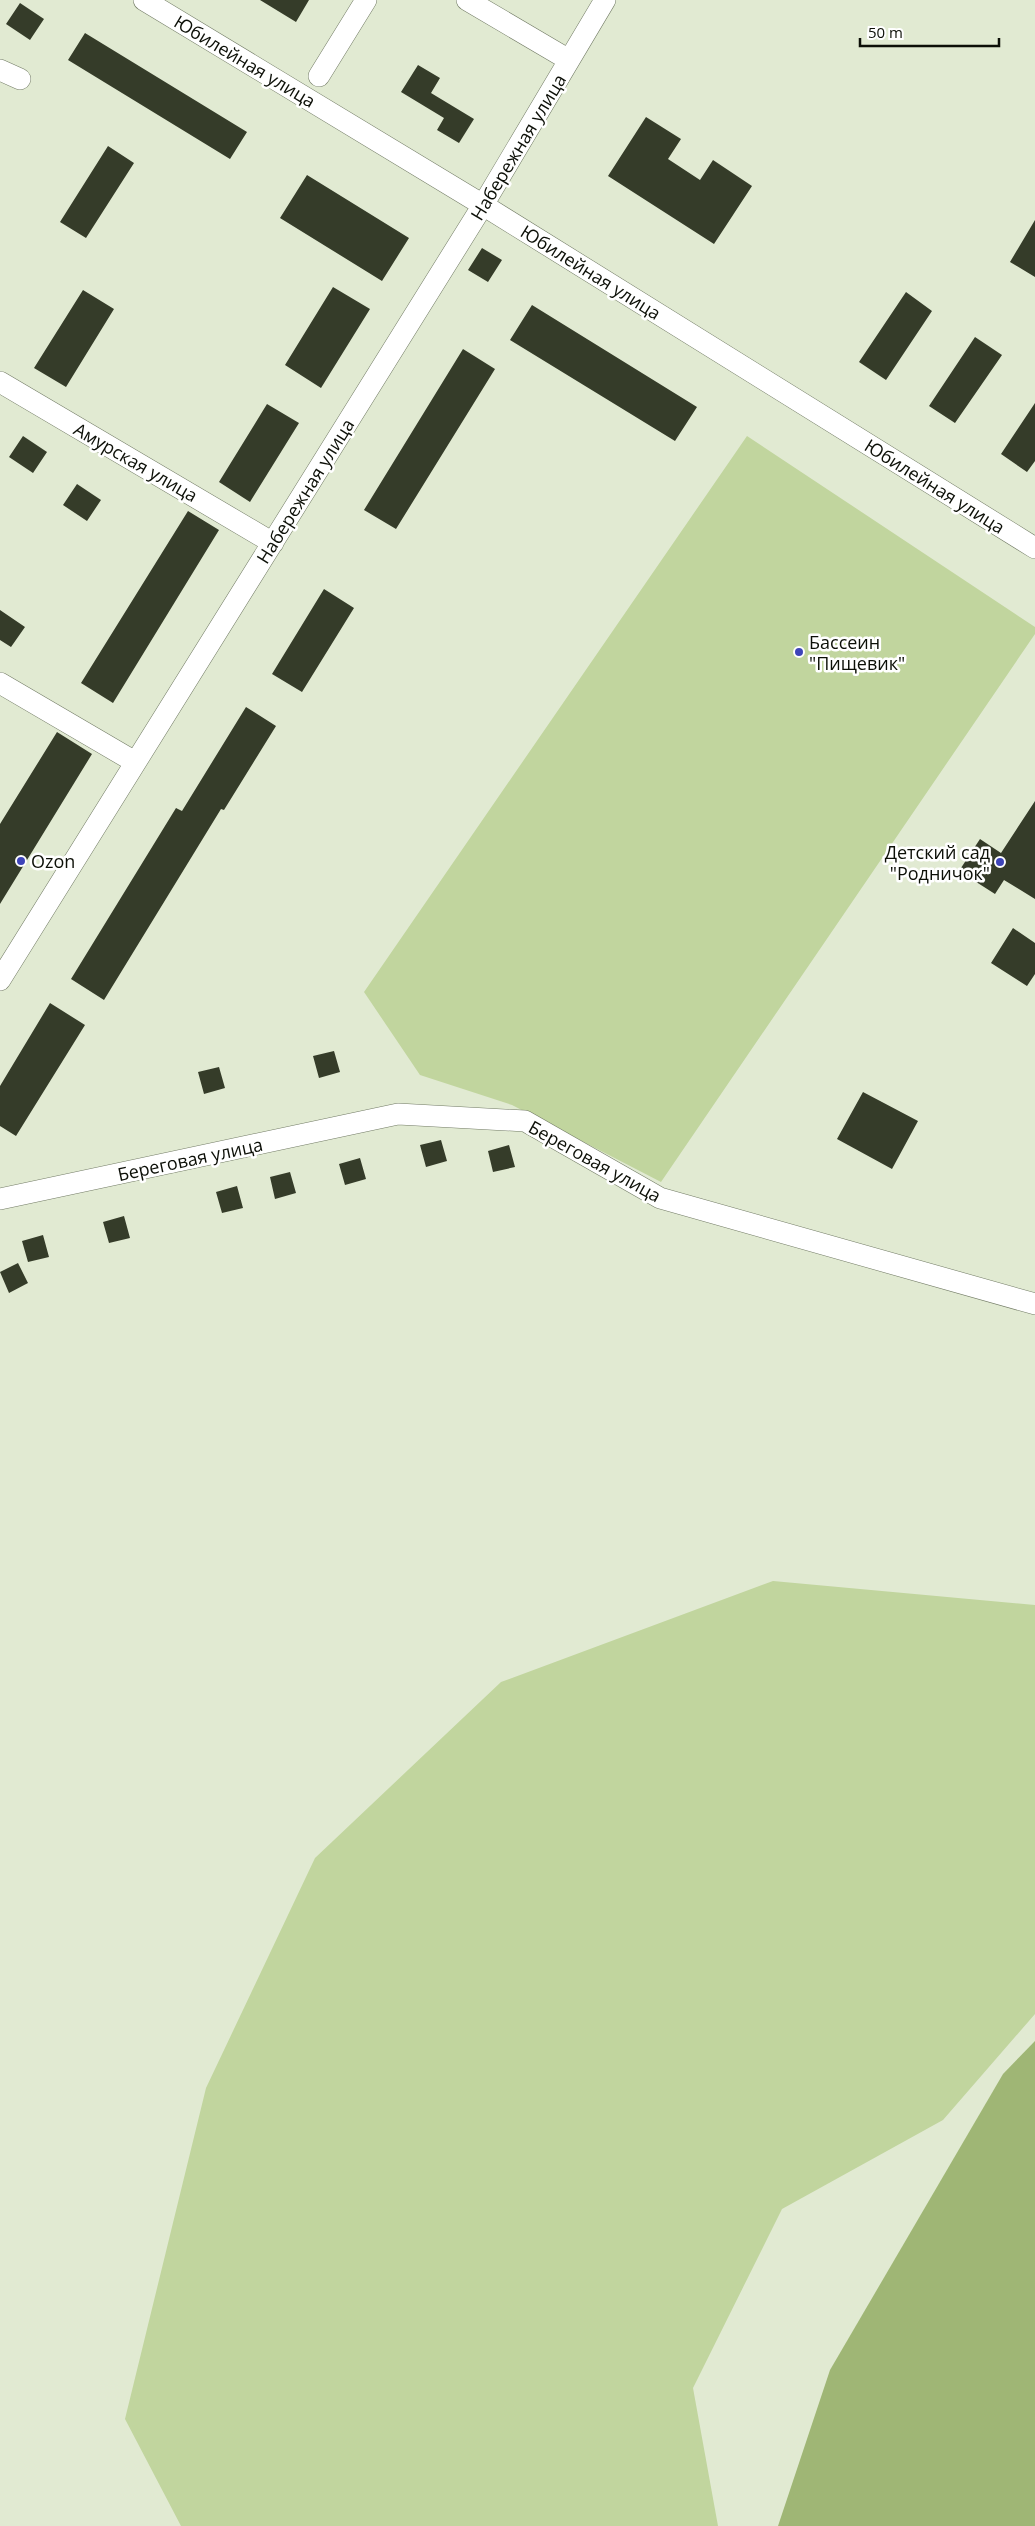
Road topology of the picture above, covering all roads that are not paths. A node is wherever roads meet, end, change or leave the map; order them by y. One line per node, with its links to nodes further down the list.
1 (144, 0): 9 (street, Юбилейная улица)
2 (366, 0): 7 (street)
3 (467, 0): 5 (street)
4 (605, 0): 5 (street, Набережная улица)
5 (569, 60): 9 (street, Набережная улица)
6 (0, 70): 8 (street)
7 (319, 76)
8 (20, 79)
9 (483, 206): 11 (street, Набережная улица); 12 (street, Юбилейная улица)
10 (0, 382): 11 (street, Амурская улица)
11 (272, 542): 14 (street, Набережная улица)
12 (1035, 548)
13 (0, 682): 14 (street)
14 (135, 762): 15 (street, Набережная улица)
15 (0, 979)
16 (0, 1199): 17 (street, Береговая улица)
17 (1035, 1304)

